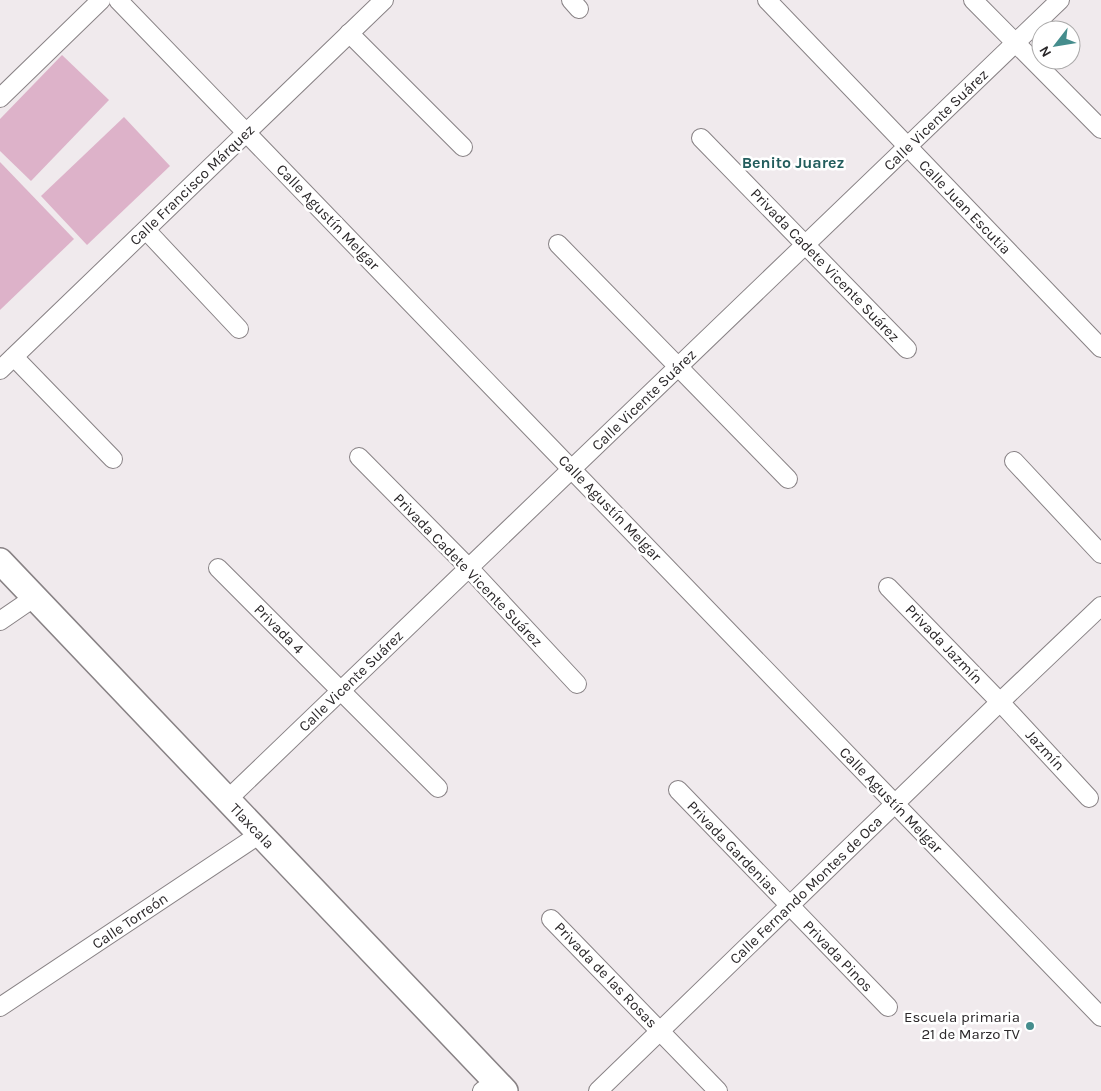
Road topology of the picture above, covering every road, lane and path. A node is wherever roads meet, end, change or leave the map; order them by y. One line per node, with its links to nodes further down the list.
1 (101, 0): 9 (street)
2 (118, 0): 11 (street, Calle Agustín Melgar)
3 (384, 0): 7 (street, Calle Francisco Márquez)
4 (767, 0): 14 (street, Calle Juan Escutia)
5 (973, 0): 8 (street)
6 (1060, 0): 8 (street, Calle Vicente Suárez)
7 (349, 33): 11 (street, Calle Francisco Márquez); 13 (street)
8 (1016, 43): 10 (street); 14 (street, Calle Vicente Suárez)
9 (4, 88)
10 (1101, 129)
11 (246, 132): 15 (street, Calle Francisco Márquez); 27 (street, Calle Agustín Melgar)
12 (701, 138): 17 (street, Privada Cadete Vicente Suárez)
13 (462, 147)
14 (908, 147): 17 (street, Calle Vicente Suárez); 19 (street, Calle Juan Escutia)
15 (146, 230): 18 (street); 21 (street, Calle Francisco Márquez)
16 (558, 244): 22 (street)
17 (805, 245): 20 (street, Privada Cadete Vicente Suárez); 22 (street, Calle Vicente Suárez)
18 (239, 329)
19 (1101, 348)
20 (907, 350)
21 (14, 357): 23 (street, Calle Francisco Márquez); 25 (street)
22 (678, 367): 27 (street, Calle Vicente Suárez); 28 (street)
23 (0, 370)
24 (359, 457): 32 (street, Privada Cadete Vicente Suárez)
25 (113, 460)
26 (1014, 462): 29 (street)
27 (572, 469): 32 (street, Calle Vicente Suárez); 44 (street, Calle Agustín Melgar)
28 (788, 479)
29 (1101, 554)
30 (0, 561): 34 (main road, Tlaxcala)
31 (218, 568): 38 (street, Privada 4)
32 (469, 568): 37 (street, Privada Cadete Vicente Suárez); 38 (street, Calle Vicente Suárez)
33 (888, 587): 39 (street, Privada Jazmín)
34 (35, 598): 36 (street); 43 (main road, Tlaxcala)
35 (1101, 606): 39 (street, Calle Fernando Montes de Oca)
36 (0, 621)
37 (577, 684)
38 (341, 690): 40 (street); 43 (street, Calle Vicente Suárez)
39 (1000, 702): 42 (street, Jazmín); 44 (street, Calle Fernando Montes de Oca)
40 (438, 788)
41 (678, 790): 46 (street, Privada Gardenias)
42 (1090, 798)
43 (227, 800): 45 (main road, Tlaxcala)
44 (895, 803): 46 (street, Calle Fernando Montes de Oca); 50 (street, Calle Agustín Melgar)
45 (260, 834): 48 (street, Calle Torreón); 52 (main road, Tlaxcala)
46 (789, 905): 49 (street, Privada Pinos); 51 (street, Calle Fernando Montes de Oca)
47 (551, 919): 51 (street, Privada de las Rosas)
48 (0, 1007)
49 (888, 1007)
50 (1101, 1017)
51 (660, 1031): 53 (street, Calle Fernando Montes de Oca); 54 (street, Privada de las Rosas)
52 (494, 1088)
53 (598, 1091)
54 (718, 1091)

